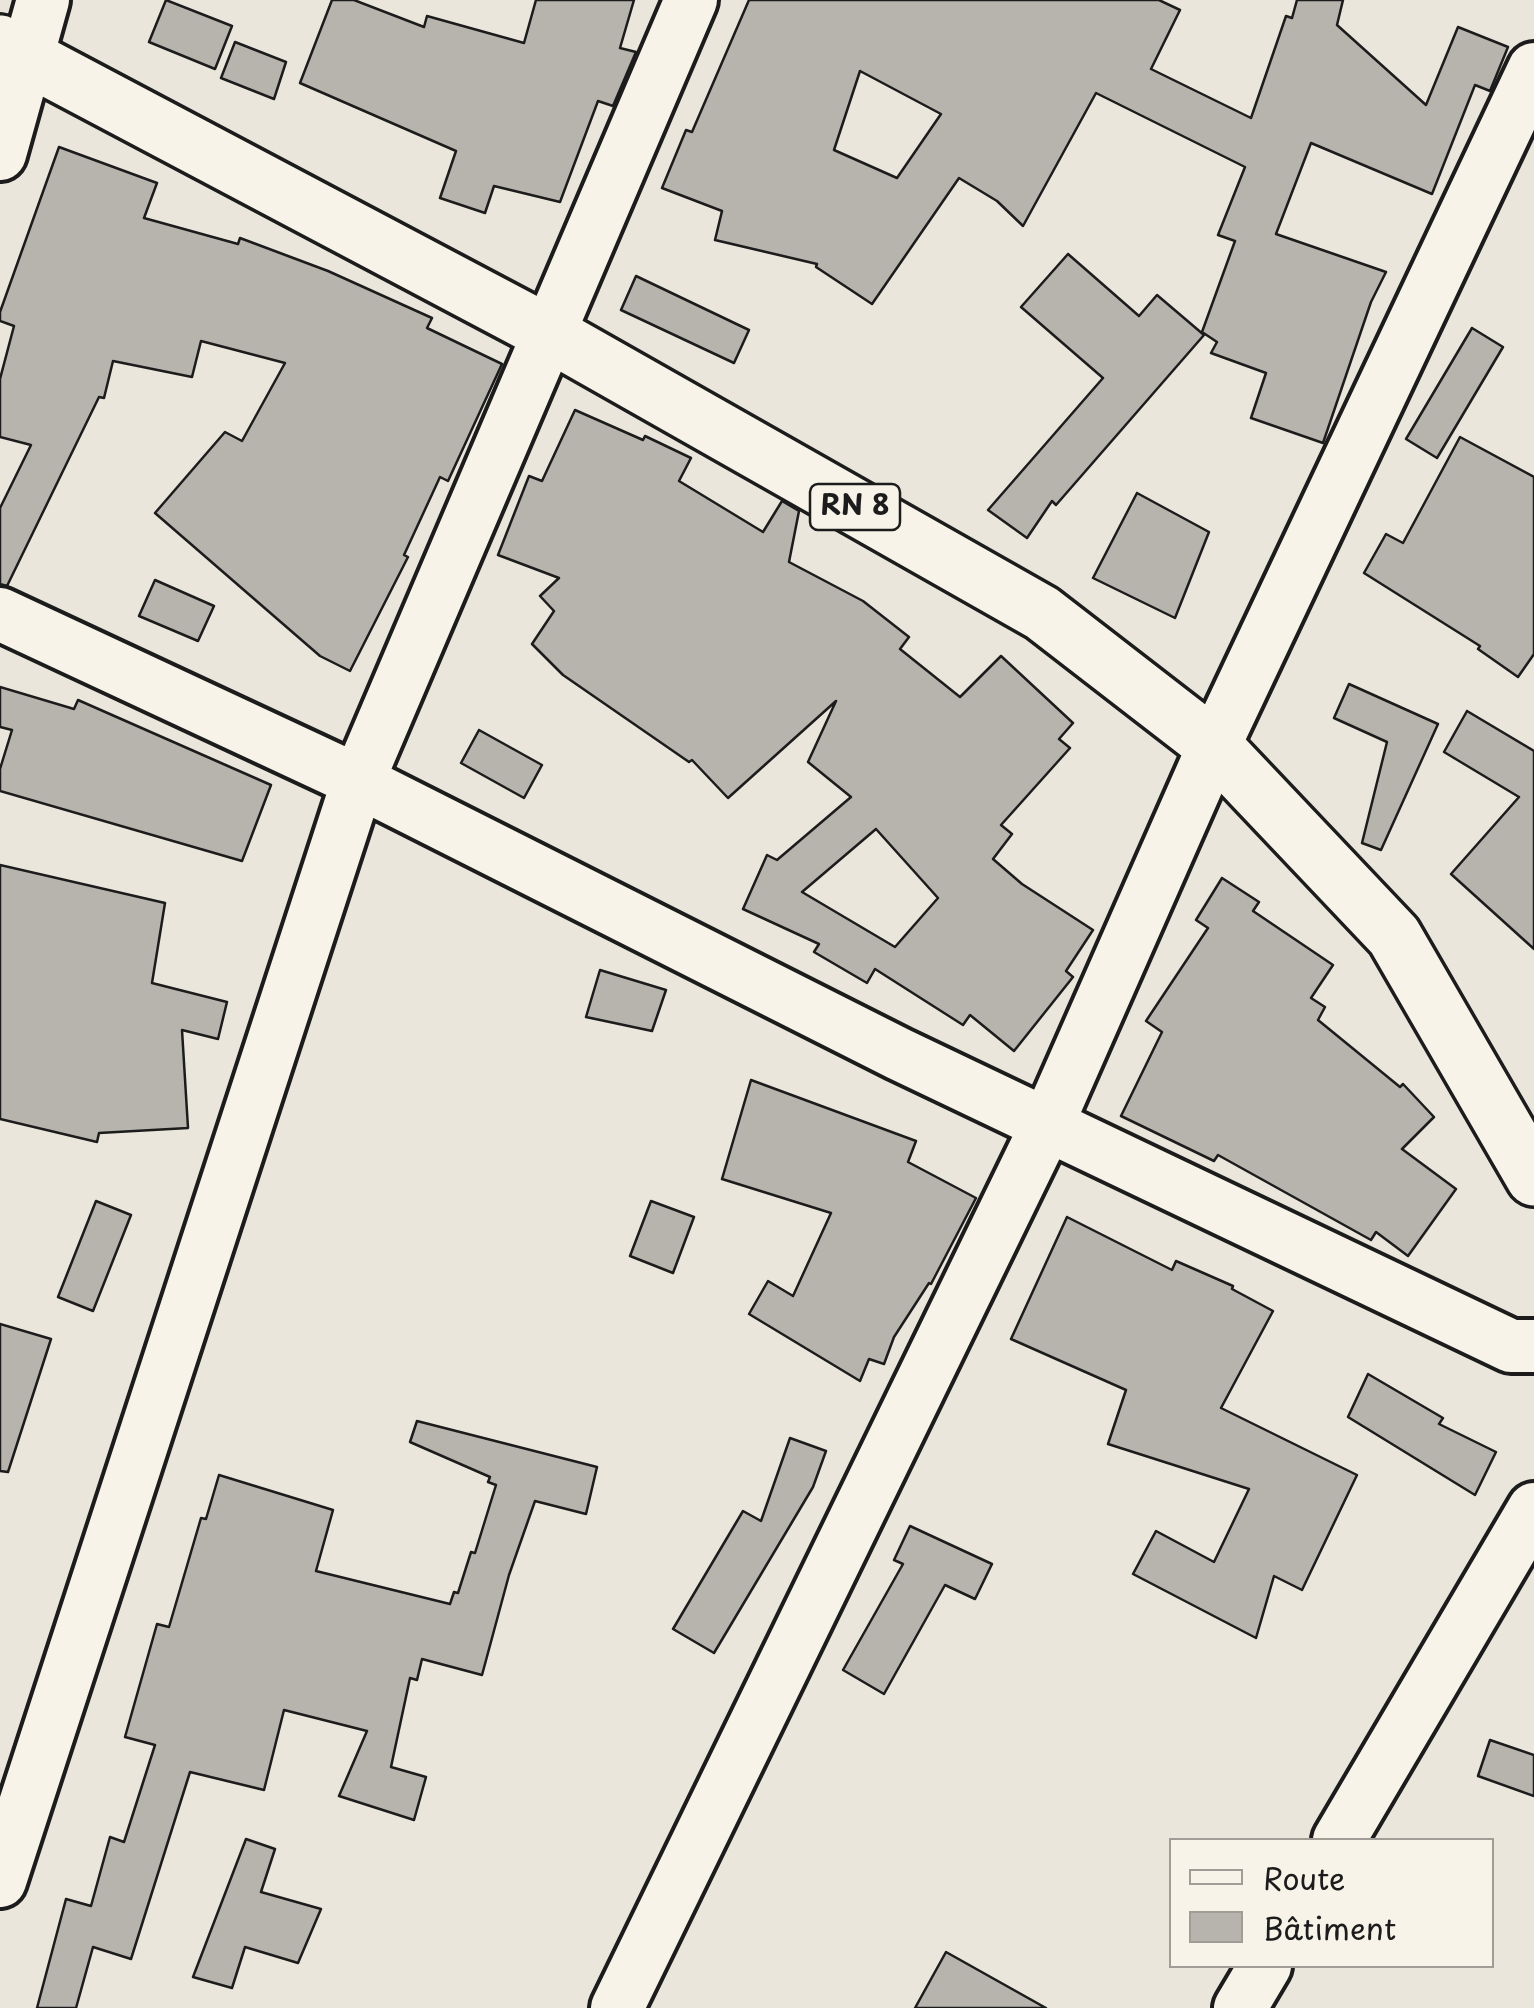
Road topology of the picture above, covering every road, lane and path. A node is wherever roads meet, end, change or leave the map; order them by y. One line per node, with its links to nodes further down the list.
1 (43, 0): 3 (street)
2 (691, 0): 6 (street)
3 (14, 50): 5 (street); 6 (main road, RN 8)
4 (1534, 69): 8 (street)
5 (0, 154)
6 (550, 334): 8 (main road, RN 8); 9 (street)
7 (0, 614): 9 (street)
8 (1214, 746): 10 (street); 11 (main road, RN 8)
9 (358, 782): 10 (street); 15 (street)
10 (1047, 1125): 12 (street); 17 (street)
11 (1534, 1178)
12 (1534, 1346)
13 (1534, 1509): 14 (street)
14 (1340, 1838)
15 (0, 1881)
16 (1264, 1968): 18 (street)
17 (617, 2008)
18 (1240, 2008)

